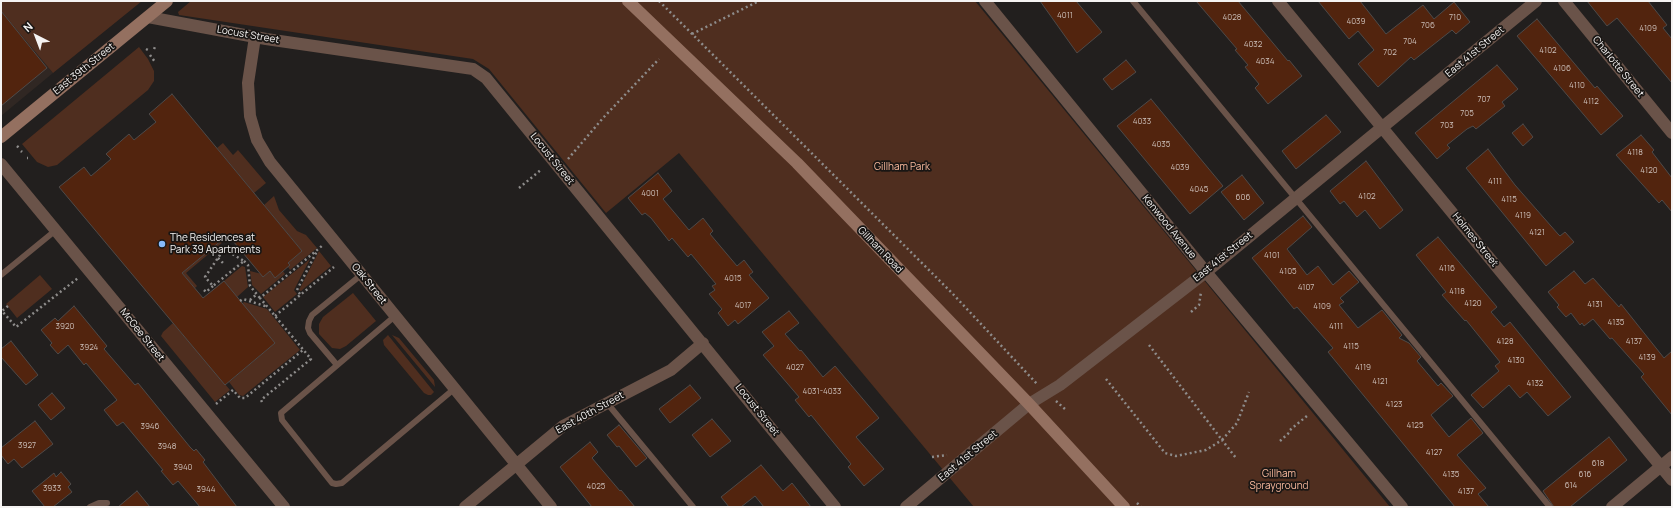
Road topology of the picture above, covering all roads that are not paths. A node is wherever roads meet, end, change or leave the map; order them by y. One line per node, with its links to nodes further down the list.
1 (167, 1): 8 (main road, East 39th Street)
2 (628, 1): 24 (main road, Gillham Road)
3 (984, 1): 16 (street, Kenwood Avenue)
4 (1133, 1): 14 (lane)
5 (1278, 1): 10 (street, Holmes Street)
6 (1536, 1): 10 (street, East 41st Street)
7 (1564, 1): 11 (street, Charlotte Street)
8 (148, 17): 9 (street, Locust Street); 12 (main road, East 39th Street)
9 (255, 37): 18 (street, Oak Street); 20 (street, Locust Street)
10 (1383, 128): 14 (street, East 41st Street); 27 (street, Holmes Street)
11 (1672, 133)
12 (1, 137)
13 (1, 164): 15 (street, McGee Street)
14 (1295, 198): 16 (street, East 41st Street); 39 (lane)
15 (56, 230): 17 (lane); 31 (street, McGee Street)
16 (1206, 272): 24 (street, East 41st Street); 38 (street, Kenwood Avenue)
17 (1, 275)
18 (361, 275): 19 (street, Oak Street); 21 (lane)
19 (395, 316): 21 (lane); 22 (street, Oak Street)
20 (703, 343): 23 (street, East 40th Street); 35 (street, Locust Street)
21 (337, 365): 22 (lane)
22 (454, 389): 26 (street, Oak Street)
23 (607, 403): 26 (street, East 40th Street); 34 (lane)
24 (1029, 404): 36 (street, East 41st Street); 37 (main road, Gillham Road)
25 (1672, 457): 27 (street)
26 (516, 464): 32 (street, East 40th Street); 33 (street, Oak Street)
27 (1661, 466): 28 (street, Holmes Street); 40 (street)
28 (1672, 480)
29 (106, 503): 30 (lane)
30 (90, 507)
31 (284, 507)
32 (465, 507)
33 (551, 507)
34 (693, 507)
35 (835, 507)
36 (906, 507)
37 (1124, 507)
38 (1402, 507)
39 (1550, 507)
40 (1612, 507)

